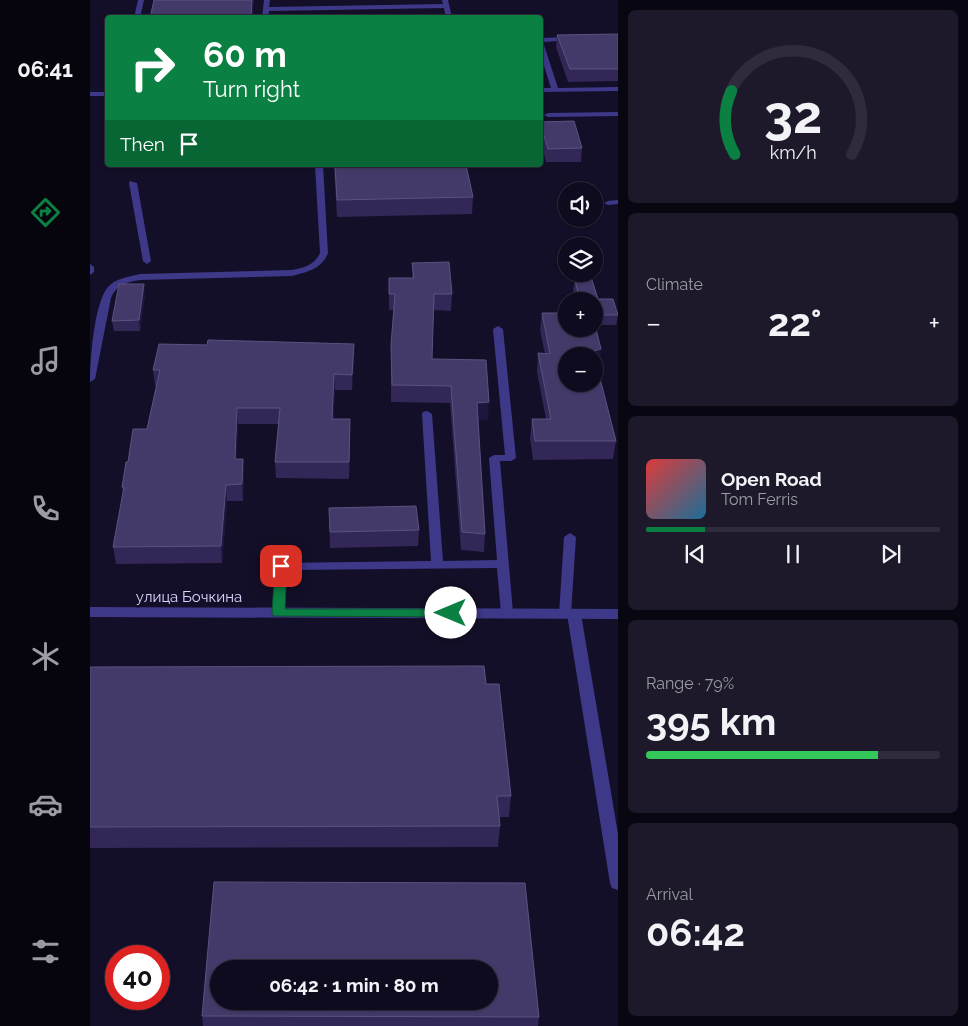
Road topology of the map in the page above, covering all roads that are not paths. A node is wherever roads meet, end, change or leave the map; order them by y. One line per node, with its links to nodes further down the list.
1 (141, 0): 5 (lane)
2 (267, 0): 4 (lane)
3 (446, 3): 4 (lane)
4 (266, 9): 6 (lane)
5 (138, 15)
6 (265, 15)
7 (579, 39): 8 (lane)
8 (543, 41)
9 (543, 51): 12 (lane)
10 (618, 89): 12 (lane)
11 (543, 90): 12 (lane)
12 (555, 90)
13 (90, 94): 14 (lane)
14 (105, 94)
15 (618, 114): 16 (lane)
16 (548, 115)
17 (319, 167): 25 (lane)
18 (133, 183): 21 (lane)
19 (618, 202): 20 (lane)
20 (608, 203)
21 (147, 262)
22 (90, 267): 23 (lane)
23 (90, 272)
24 (498, 329): 28 (lane)
25 (90, 379)
26 (427, 414): 29 (lane)
27 (570, 537): 33 (lane)
28 (503, 564): 29 (lane); 32 (lane)
29 (438, 565): 31 (lane)
30 (90, 612): 31 (street, улица Бочкина)
31 (278, 613): 32 (street, улица Бочкина)
32 (507, 613): 33 (street, улица Бочкина)
33 (570, 614): 34 (street, улица Бочкина); 35 (street)
34 (618, 614)
35 (618, 883)

